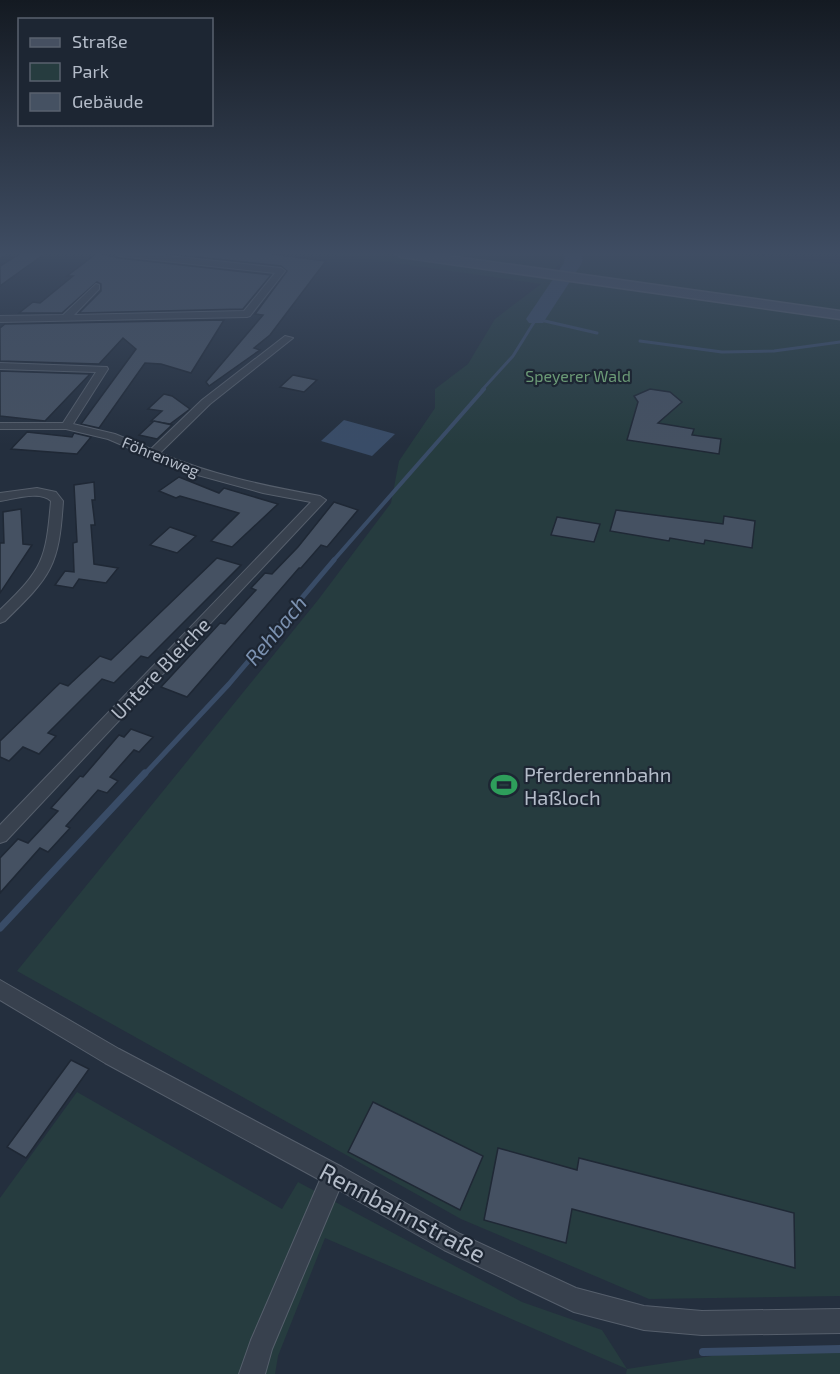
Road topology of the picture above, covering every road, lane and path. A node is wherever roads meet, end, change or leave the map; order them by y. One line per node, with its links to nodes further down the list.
1 (105, 317): 2 (street)
2 (65, 318): 3 (street)
3 (0, 319)
4 (288, 338): 8 (street)
5 (0, 366): 7 (street)
6 (0, 426): 7 (street, Föhrenweg)
7 (66, 426): 8 (street, Föhrenweg)
8 (154, 453): 10 (street, Föhrenweg)
9 (0, 497): 11 (street)
10 (320, 500): 12 (street, Untere Bleiche)
11 (0, 618)
12 (0, 836)
13 (0, 989): 14 (street, Rennbahnstraße)
14 (334, 1175): 15 (street, Rennbahnstraße); 16 (street)
15 (840, 1321)
16 (252, 1374)

